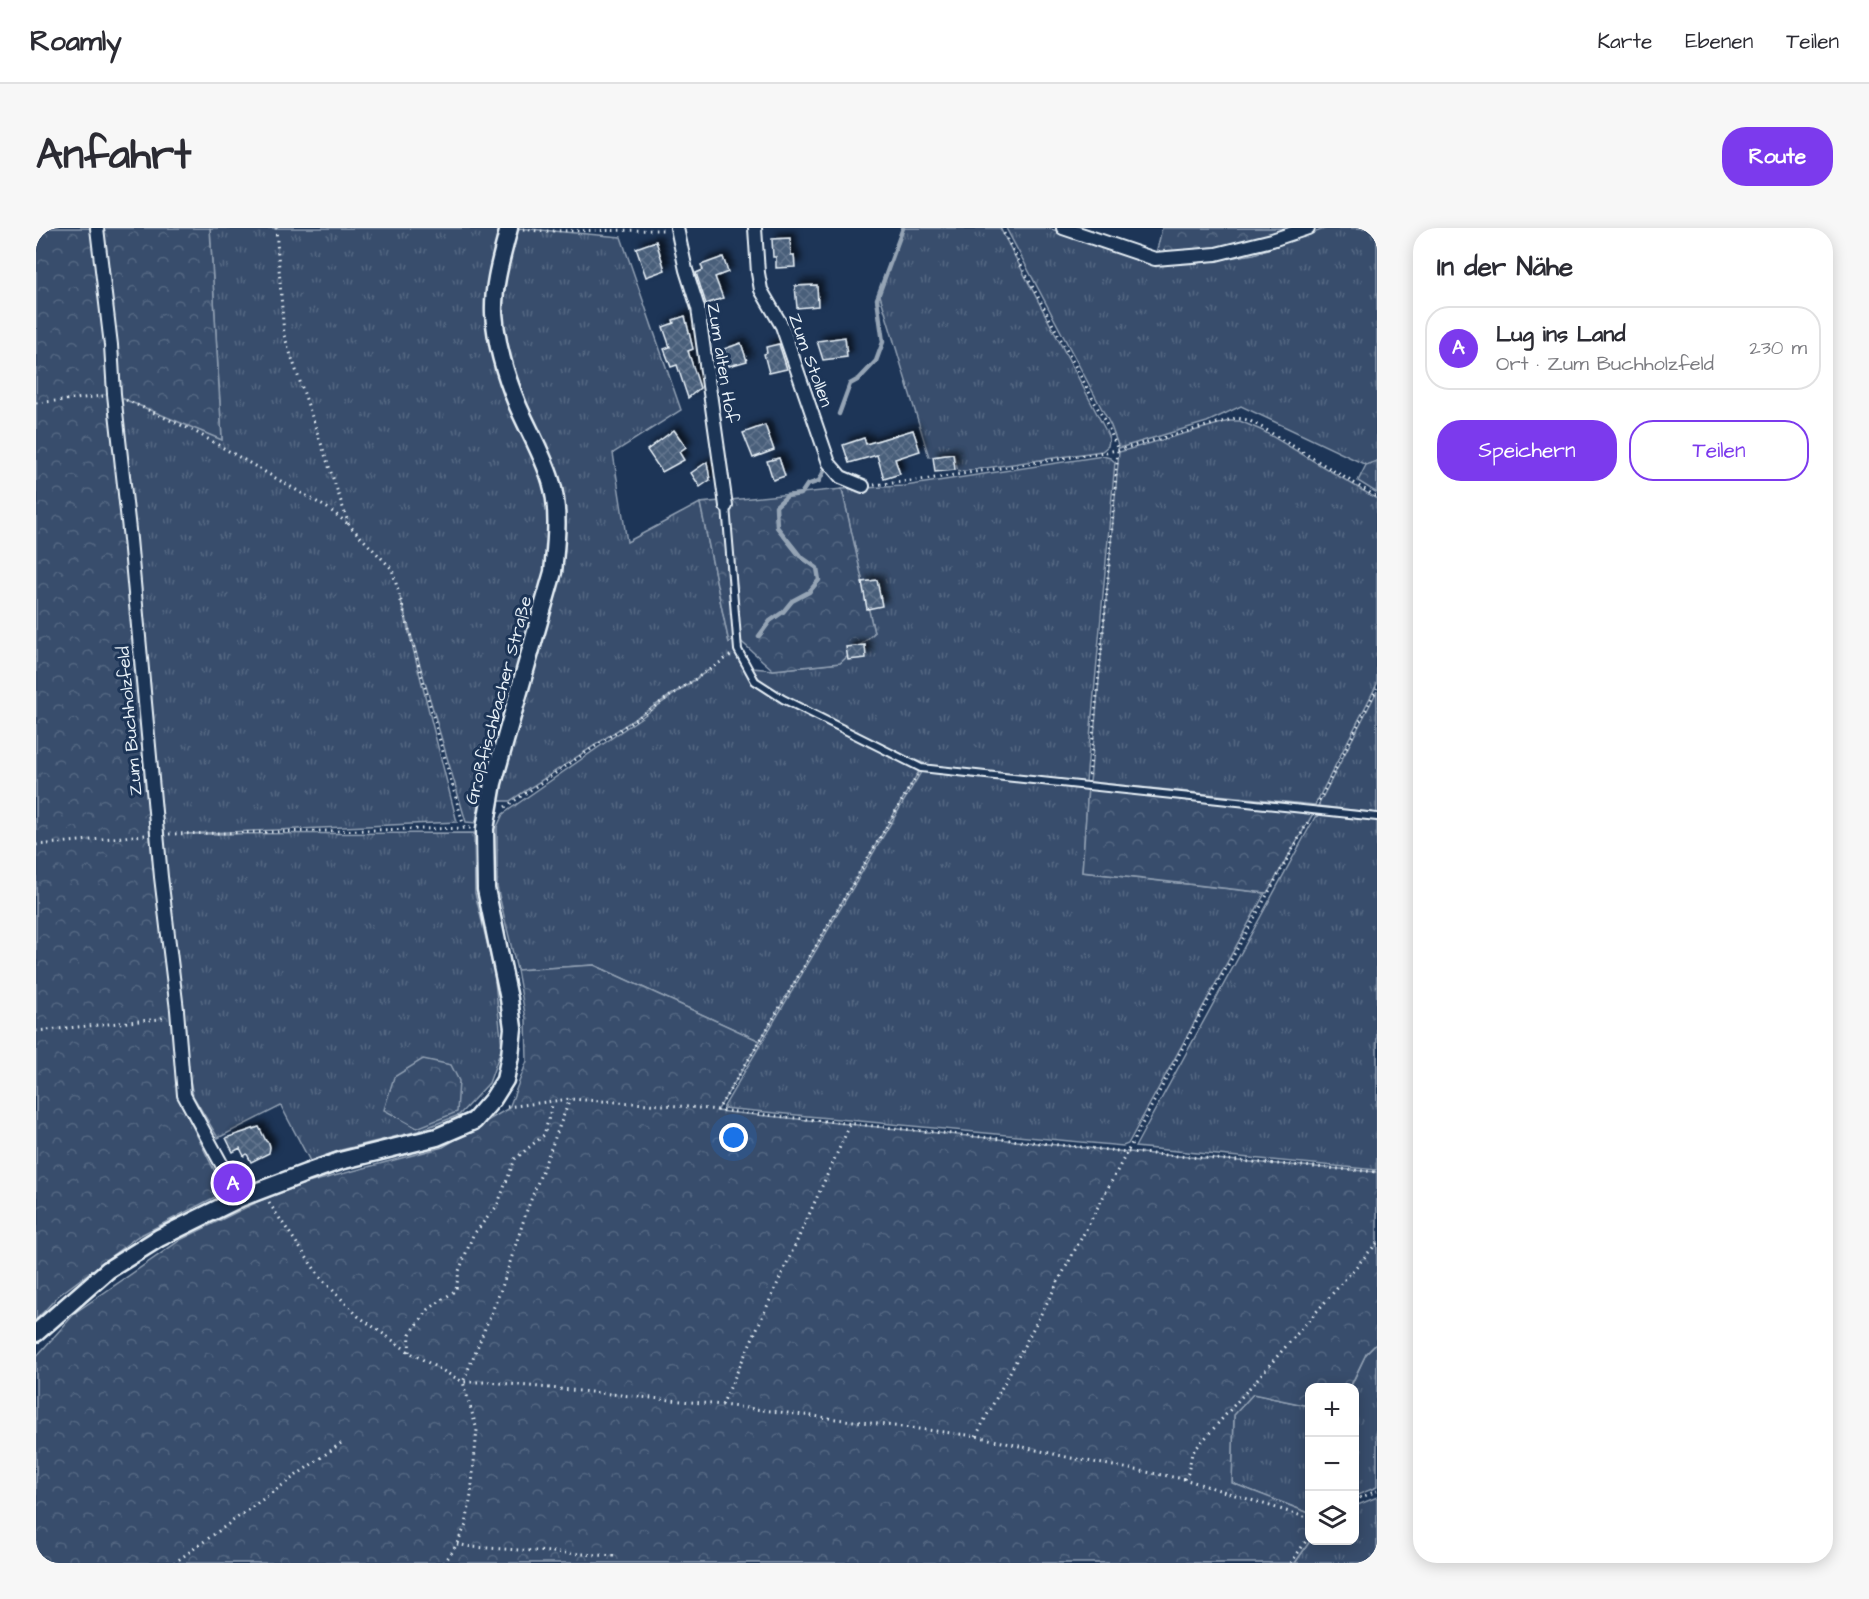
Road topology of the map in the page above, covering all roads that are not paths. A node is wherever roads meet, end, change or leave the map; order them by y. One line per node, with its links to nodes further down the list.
1 (97, 228): 10 (street, Zum Buchholzfeld)
2 (509, 228): 10 (main road, Großfischbacher Straße)
3 (755, 228): 7 (street, Zum Stollen)
4 (1063, 228): 5 (street)
5 (1308, 228)
6 (677, 229): 8 (street, Zum alten Hof)
7 (863, 486)
8 (726, 506): 9 (lane)
9 (1377, 817)
10 (240, 1198): 11 (main road, Großfischbacher Straße)
11 (36, 1334)

